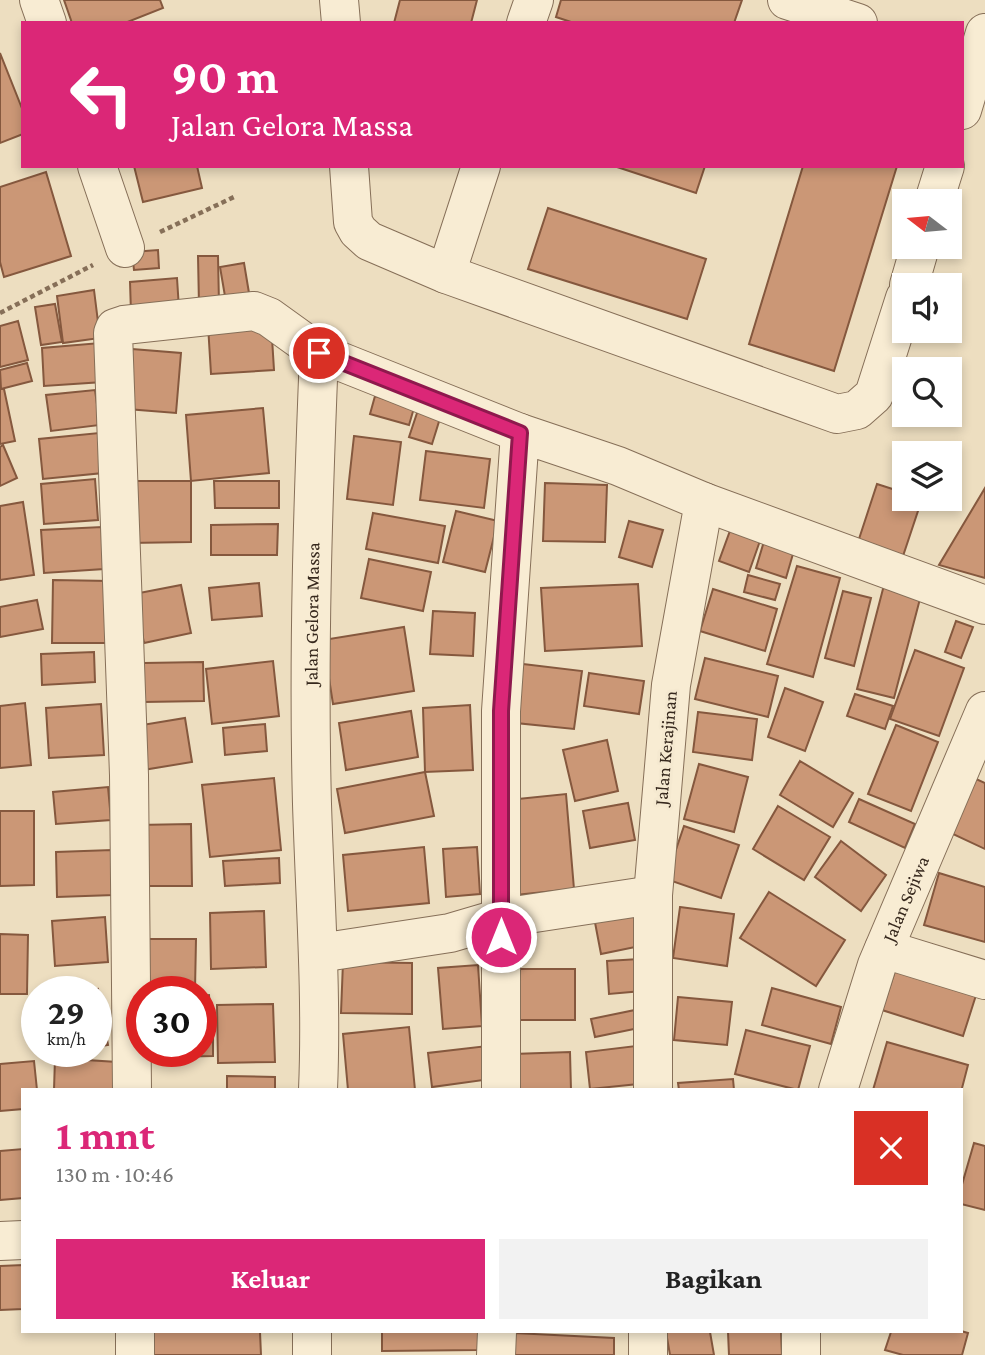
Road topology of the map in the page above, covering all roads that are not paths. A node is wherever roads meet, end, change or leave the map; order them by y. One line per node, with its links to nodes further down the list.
1 (39, 0): 5 (street)
2 (340, 0): 6 (street)
3 (534, 0): 7 (street)
4 (787, 0): 8 (street)
5 (46, 21)
6 (341, 21)
7 (527, 21)
8 (852, 21)
9 (975, 50): 10 (street)
10 (964, 101)
11 (98, 168): 16 (street)
12 (349, 168): 17 (street)
13 (480, 168): 17 (street)
14 (944, 168): 15 (street)
15 (938, 189)
16 (125, 248)
17 (446, 274): 18 (street)
18 (892, 339)
19 (319, 353): 20 (street); 27 (street, Jalan Gelora Massa); 29 (street)
20 (520, 433): 21 (street); 25 (street)
21 (704, 502): 22 (street); 24 (street, Jalan Kerajinan)
22 (985, 605)
23 (985, 712): 26 (street, Jalan Sejiwa)
24 (653, 895): 25 (street); 32 (street, Jalan Kerajinan)
25 (501, 918): 27 (street); 31 (street)
26 (884, 949): 28 (street); 33 (street, Jalan Sejiwa)
27 (319, 953): 30 (street, Jalan Gelora Massa)
28 (985, 980)
29 (132, 1088)
30 (318, 1088)
31 (501, 1088)
32 (653, 1088)
33 (839, 1088)
34 (21, 1240): 35 (street)
35 (0, 1241)
36 (135, 1333): 41 (street)
37 (313, 1333): 42 (street)
38 (497, 1333): 43 (street)
39 (648, 1333): 44 (street)
40 (801, 1333): 45 (street)
41 (135, 1355)
42 (312, 1355)
43 (496, 1355)
44 (648, 1355)
45 (801, 1355)

